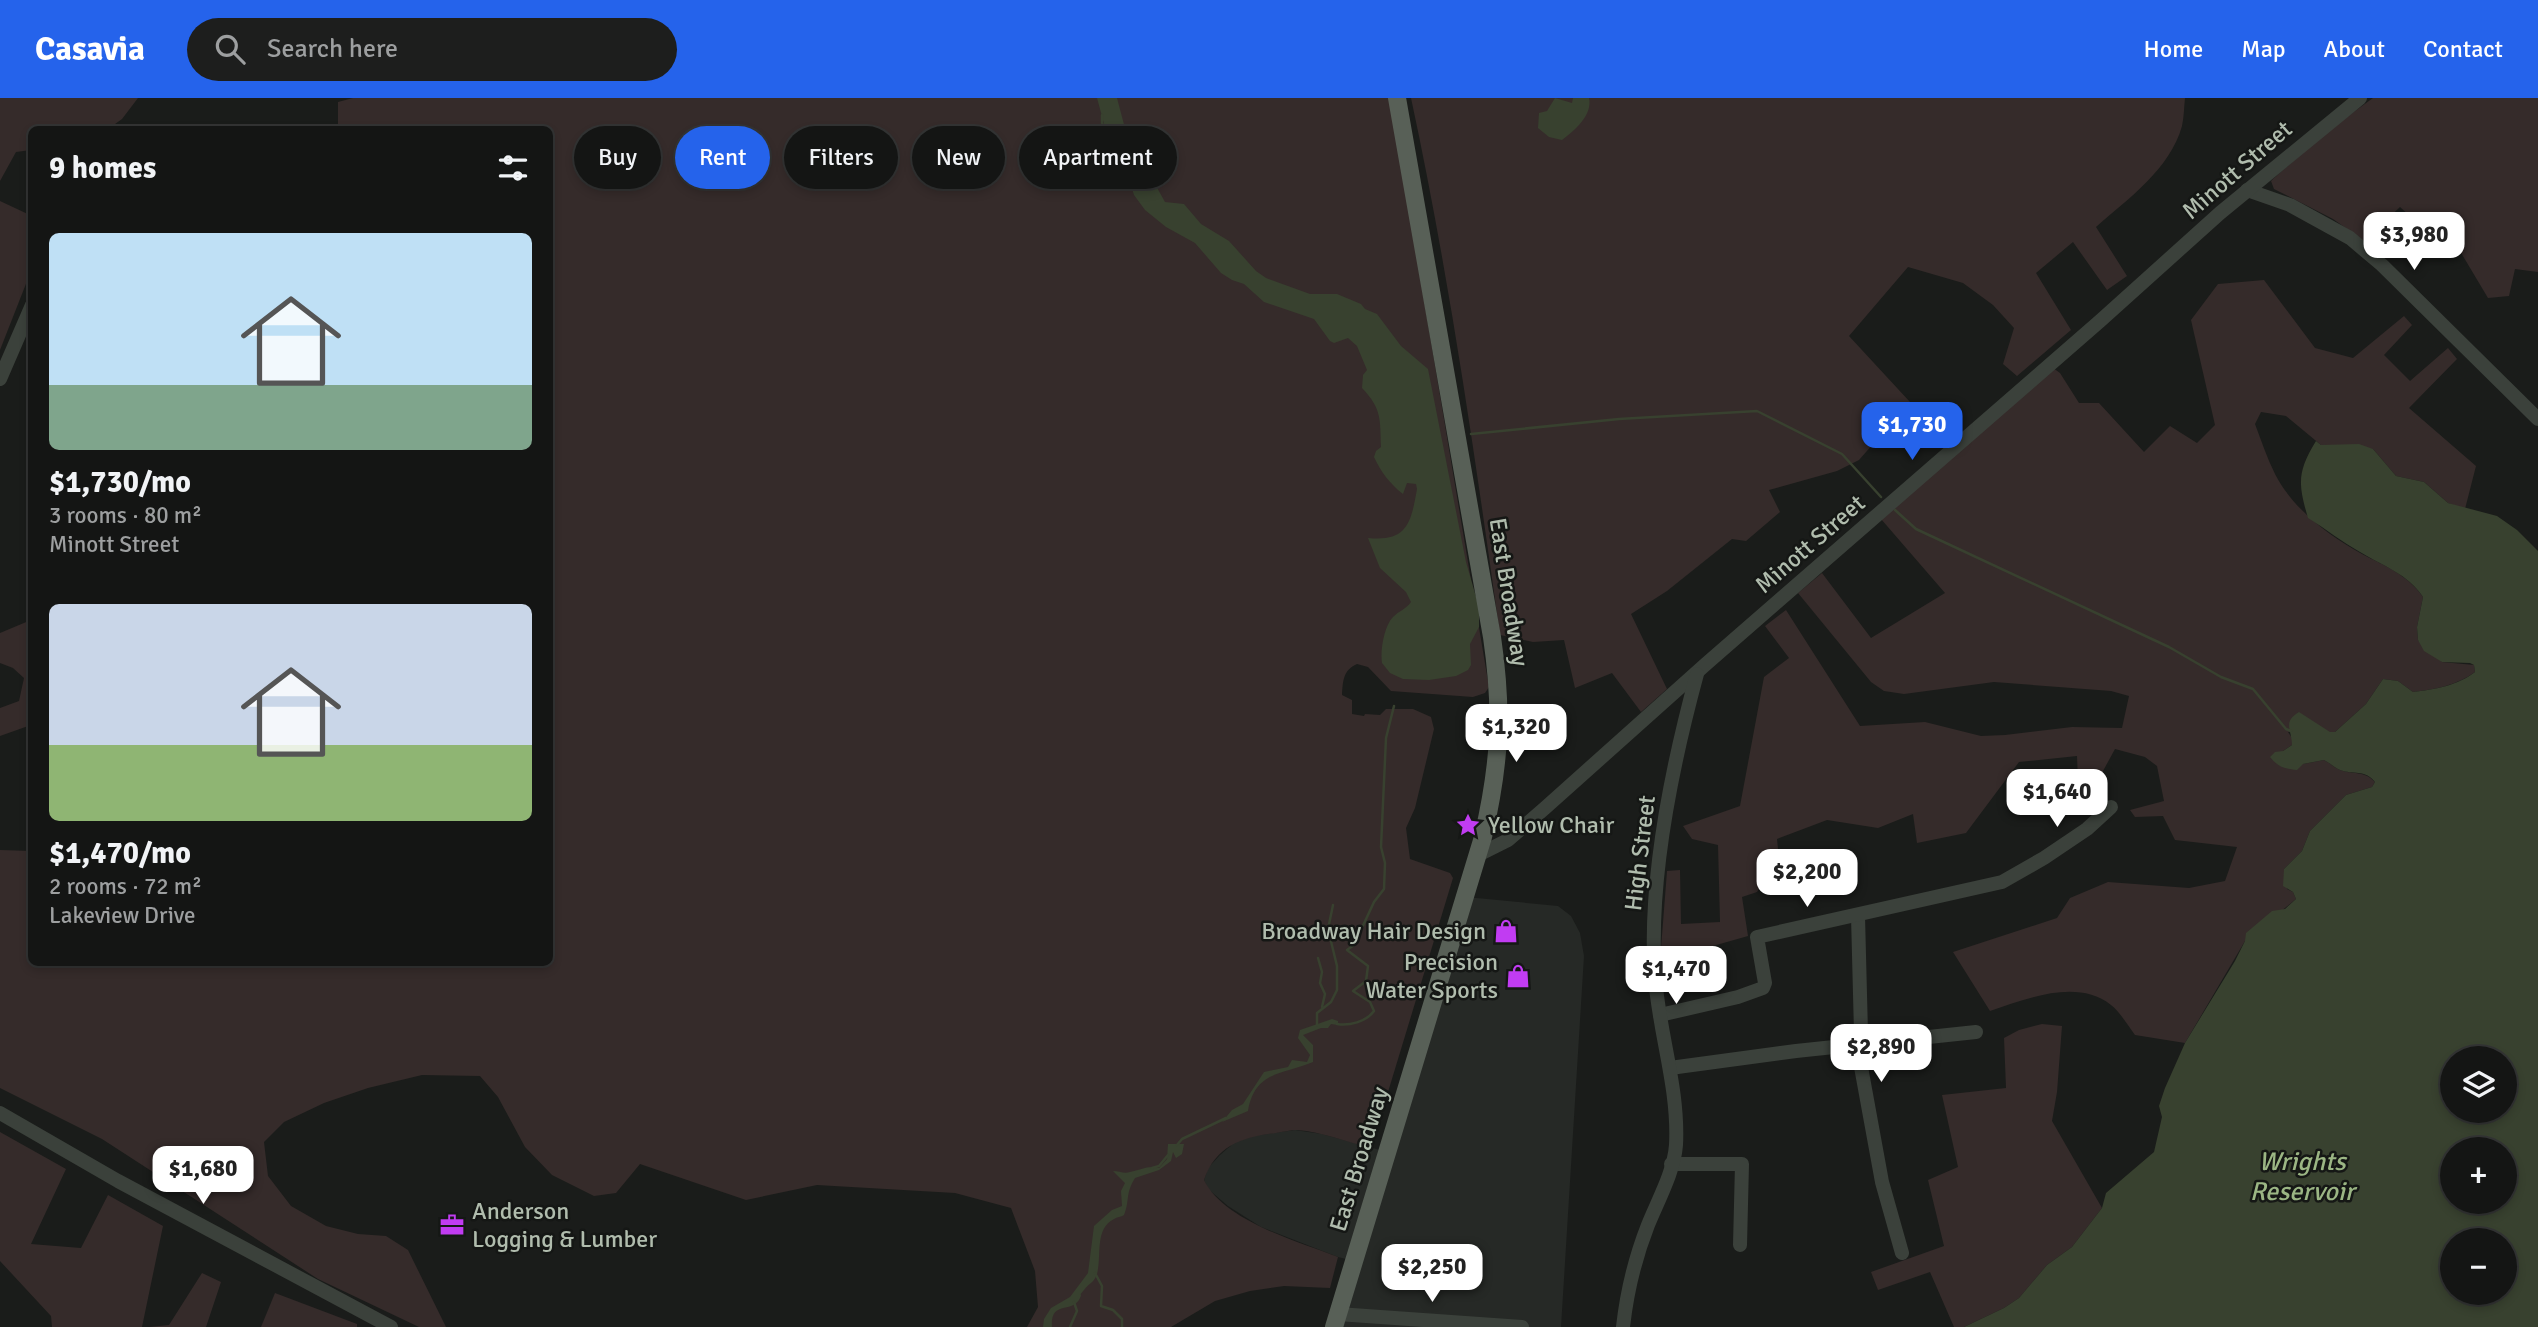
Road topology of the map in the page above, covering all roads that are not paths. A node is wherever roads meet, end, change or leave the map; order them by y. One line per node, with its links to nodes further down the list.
1 (1397, 98): 9 (main road, East Broadway)
2 (2360, 98): 3 (street, Minott Street)
3 (2247, 190): 6 (street); 7 (street, Minott Street)
4 (28, 314): 5 (street)
5 (0, 379)
6 (2538, 419)
7 (1698, 672): 9 (street, Minott Street); 11 (street, High Street)
8 (2112, 807): 10 (street)
9 (1478, 855): 19 (main road, East Broadway)
10 (1857, 916): 11 (street); 13 (street)
11 (1660, 1015): 14 (street, High Street)
12 (1976, 1032): 13 (street)
13 (1857, 1045): 14 (street); 18 (street)
14 (1670, 1068): 16 (street, High Street)
15 (0, 1113): 20 (street)
16 (1671, 1164): 17 (street); 22 (street, High Street)
17 (1740, 1245)
18 (1902, 1253)
19 (1336, 1320): 21 (street)
20 (391, 1327)
21 (1522, 1327)
22 (1623, 1327)

